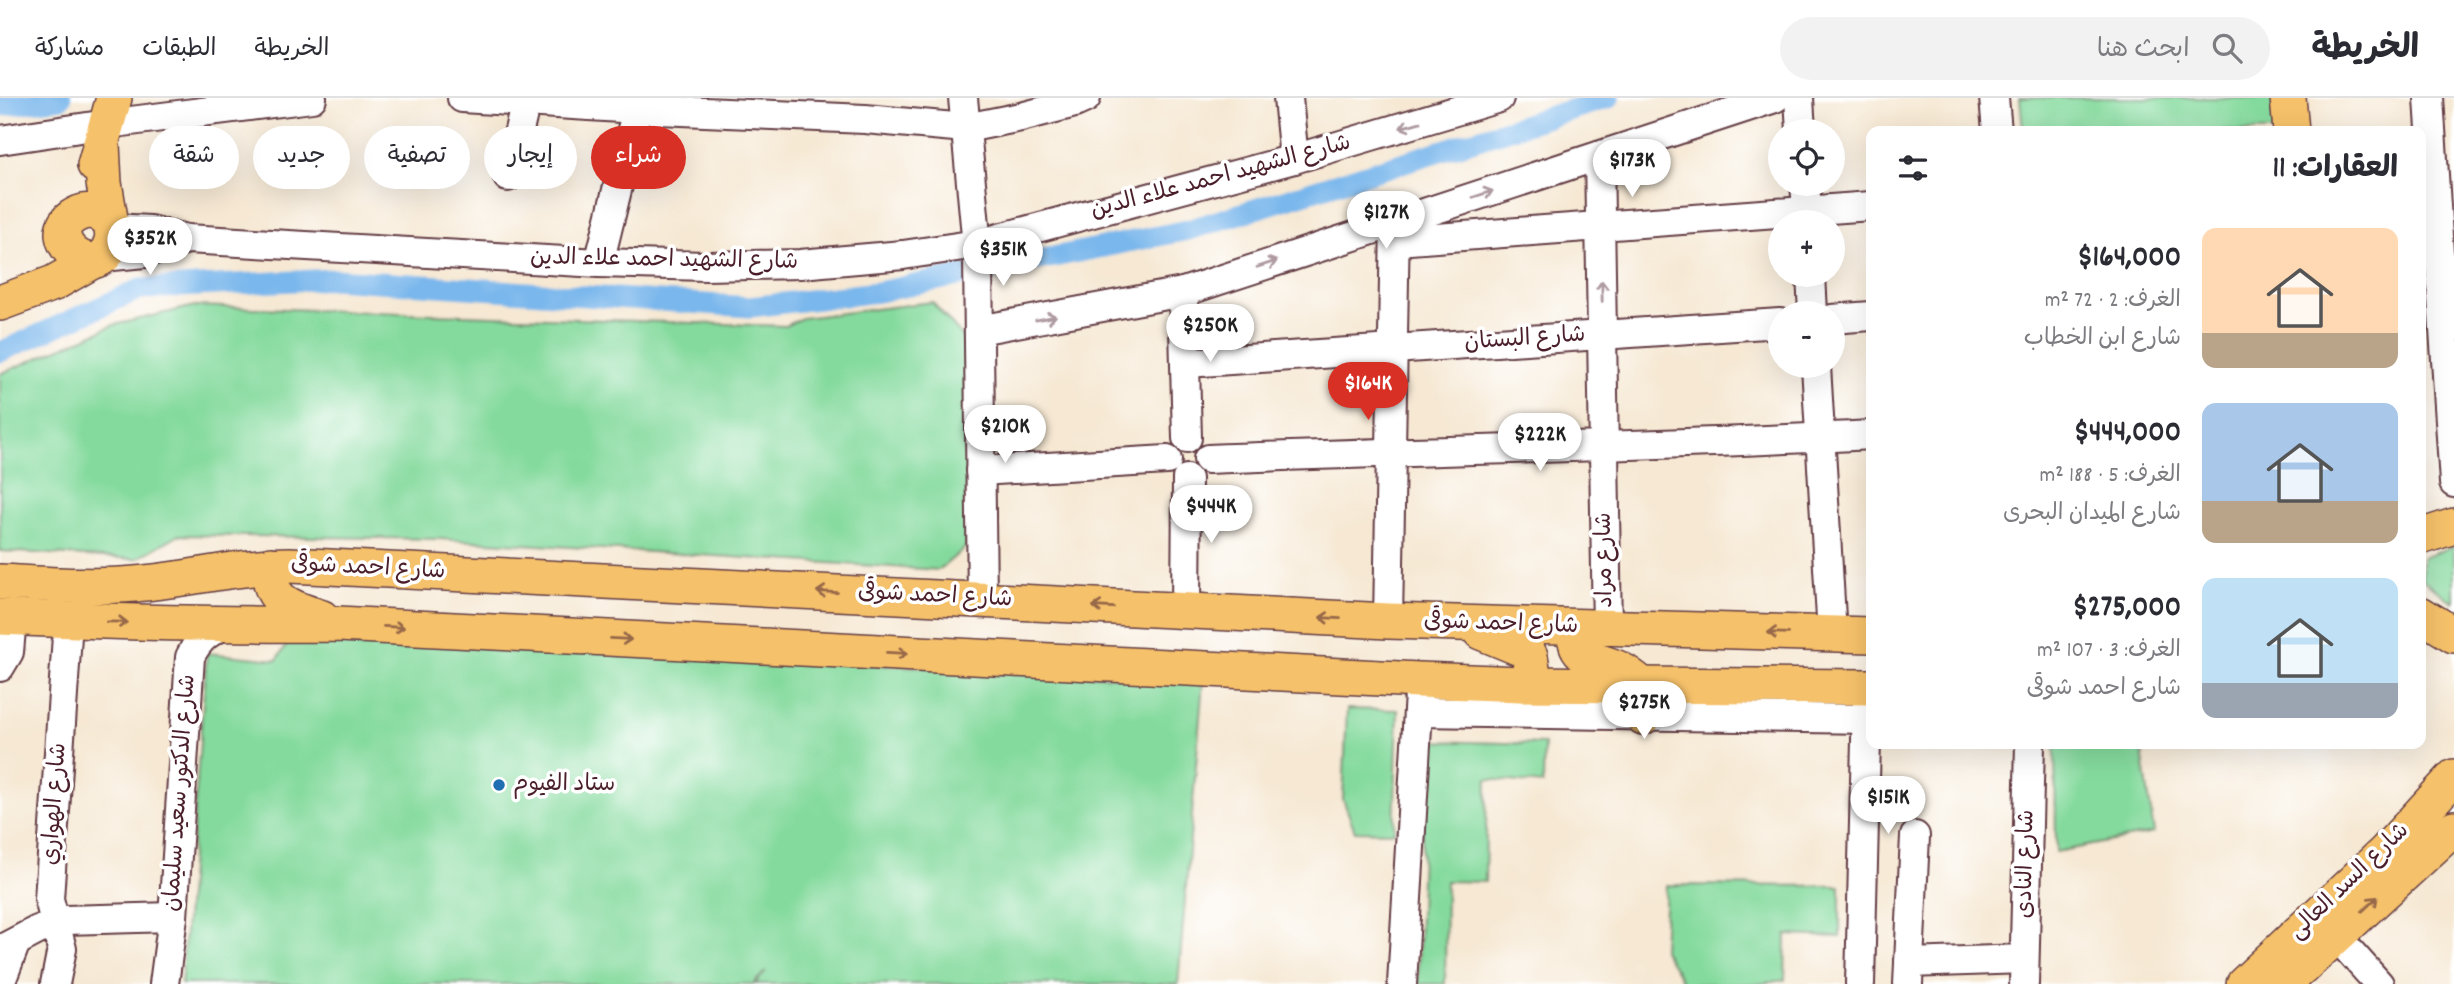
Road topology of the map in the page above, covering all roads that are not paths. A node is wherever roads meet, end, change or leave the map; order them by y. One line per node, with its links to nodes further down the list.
1 (312, 98): 16 (street)
2 (462, 98): 11 (street)
3 (1086, 98): 14 (street)
4 (1288, 98): 22 (street)
5 (1499, 98): 12 (street, شارع الشهيد احمد علاء الدين)
6 (1775, 98): 21 (street)
7 (1799, 98): 15 (street)
8 (1994, 98): 18 (street)
9 (2288, 98): 19 (main road)
10 (2429, 98): 25 (street)
11 (526, 101): 13 (street); 17 (street)
12 (1445, 106): 22 (street, شارع الشهيد احمد علاء الدين, one-way to 22)
13 (637, 109): 14 (street); 31 (street)
14 (964, 112): 30 (street)
15 (1800, 119)
16 (108, 122): 20 (street); 26 (main road, شارع الشهيد احمد علاء الدين); 29 (main road)
17 (520, 126)
18 (1997, 126)
19 (2291, 126)
20 (0, 140)
21 (1599, 156): 27 (street, شارع مراد); 28 (street, one-way to 21)
22 (1294, 159): 30 (street, شارع الشهيد احمد علاء الدين)
23 (1807, 206): 24 (street); 27 (street)
24 (1866, 206)
25 (2437, 210): 38 (street)
26 (68, 224): 29 (main road); 33 (main road, شارع الشهيد احمد علاء الدين)
27 (1601, 226): 28 (street); 39 (street, شارع مراد, one-way to 27)
28 (1395, 231): 32 (street, one-way to 28); 40 (street)
29 (104, 242): 31 (street, شارع الشهيد احمد علاء الدين); 33 (main road, شارع الشهيد احمد علاء الدين)
30 (978, 251): 31 (street, شارع الشهيد احمد علاء الدين); 36 (street)
31 (599, 264)
32 (1183, 292): 36 (street, one-way to 32); 41 (street)
33 (5, 301)
34 (1866, 316): 35 (street)
35 (1845, 318)
36 (979, 324): 50 (street)
37 (1768, 324): 39 (street, شارع البستان)
38 (2440, 334): 51 (street)
39 (1602, 335): 40 (street, شارع البستان); 46 (street, شارع مراد)
40 (1394, 349): 41 (street, شارع البستان); 47 (street)
41 (1186, 363): 44 (street)
42 (1817, 378): 45 (street)
43 (1866, 435): 45 (street)
44 (1187, 438): 48 (street); 49 (street)
45 (1821, 438): 46 (street); 67 (street)
46 (1604, 447): 47 (street); 66 (street, شارع مراد)
47 (1392, 451): 48 (street); 62 (street)
48 (1208, 459): 49 (street)
49 (1177, 469): 50 (street); 58 (street)
50 (980, 471): 57 (street)
51 (2454, 484)
52 (2454, 526): 53 (main road)
53 (2426, 535)
54 (271, 565): 55 (main road, شارع احمد شوقى); 57 (main road, شارع احمد شوقى, one-way to 54); 63 (main road)
55 (176, 579): 56 (main road, شارع احمد شوقى); 65 (main road)
56 (0, 583)
57 (982, 600): 58 (main road, شارع احمد شوقى, one-way to 57)
58 (1186, 611): 62 (main road, شارع احمد شوقى, one-way to 58)
59 (6, 617): 61 (main road); 72 (street)
60 (2426, 618): 69 (main road)
61 (68, 621): 65 (main road, one-way to 65); 84 (street, شارع الهواري)
62 (1388, 621): 64 (main road, شارع احمد شوقى)
63 (338, 624): 65 (main road); 74 (main road, one-way to 74)
64 (1459, 624): 66 (main road, شارع احمد شوقى); 73 (main road)
65 (231, 625): 83 (street, شارع الدكتور سعيد سليمان)
66 (1592, 628): 67 (main road, شارع احمد شوقى, one-way to 66); 75 (main road)
67 (1832, 635): 68 (main road, شارع احمد شوقى)
68 (1866, 635)
69 (2454, 635)
70 (2426, 643): 71 (main road)
71 (2454, 657)
72 (0, 667)
73 (1522, 684): 74 (main road); 75 (main road)
74 (1419, 696): 75 (street); 92 (street)
75 (1642, 701): 76 (main road)
76 (1866, 703)
77 (1868, 749): 93 (street)
78 (2030, 749): 87 (street, شارع النادى)
79 (2454, 777): 82 (main road, شارع السد العالى)
80 (2451, 835): 82 (main road, شارع السد العالى)
81 (1915, 836): 88 (street)
82 (2393, 864): 85 (main road, شارع السد العالى, one-way to 82); 94 (main road, شارع السد العالى)
83 (173, 917): 84 (street); 91 (street, شارع الدكتور سعيد سليمان)
84 (54, 923): 86 (street); 90 (street, شارع الهواري)
85 (2336, 936): 95 (main road, شارع السد العالى); 96 (street)
86 (8, 946): 89 (street)
87 (2024, 972): 88 (street)
88 (1908, 973)
89 (0, 984)
90 (55, 984)
91 (164, 984)
92 (1402, 984)
93 (1860, 984)
94 (2244, 984)
95 (2284, 984)
96 (2379, 984)

